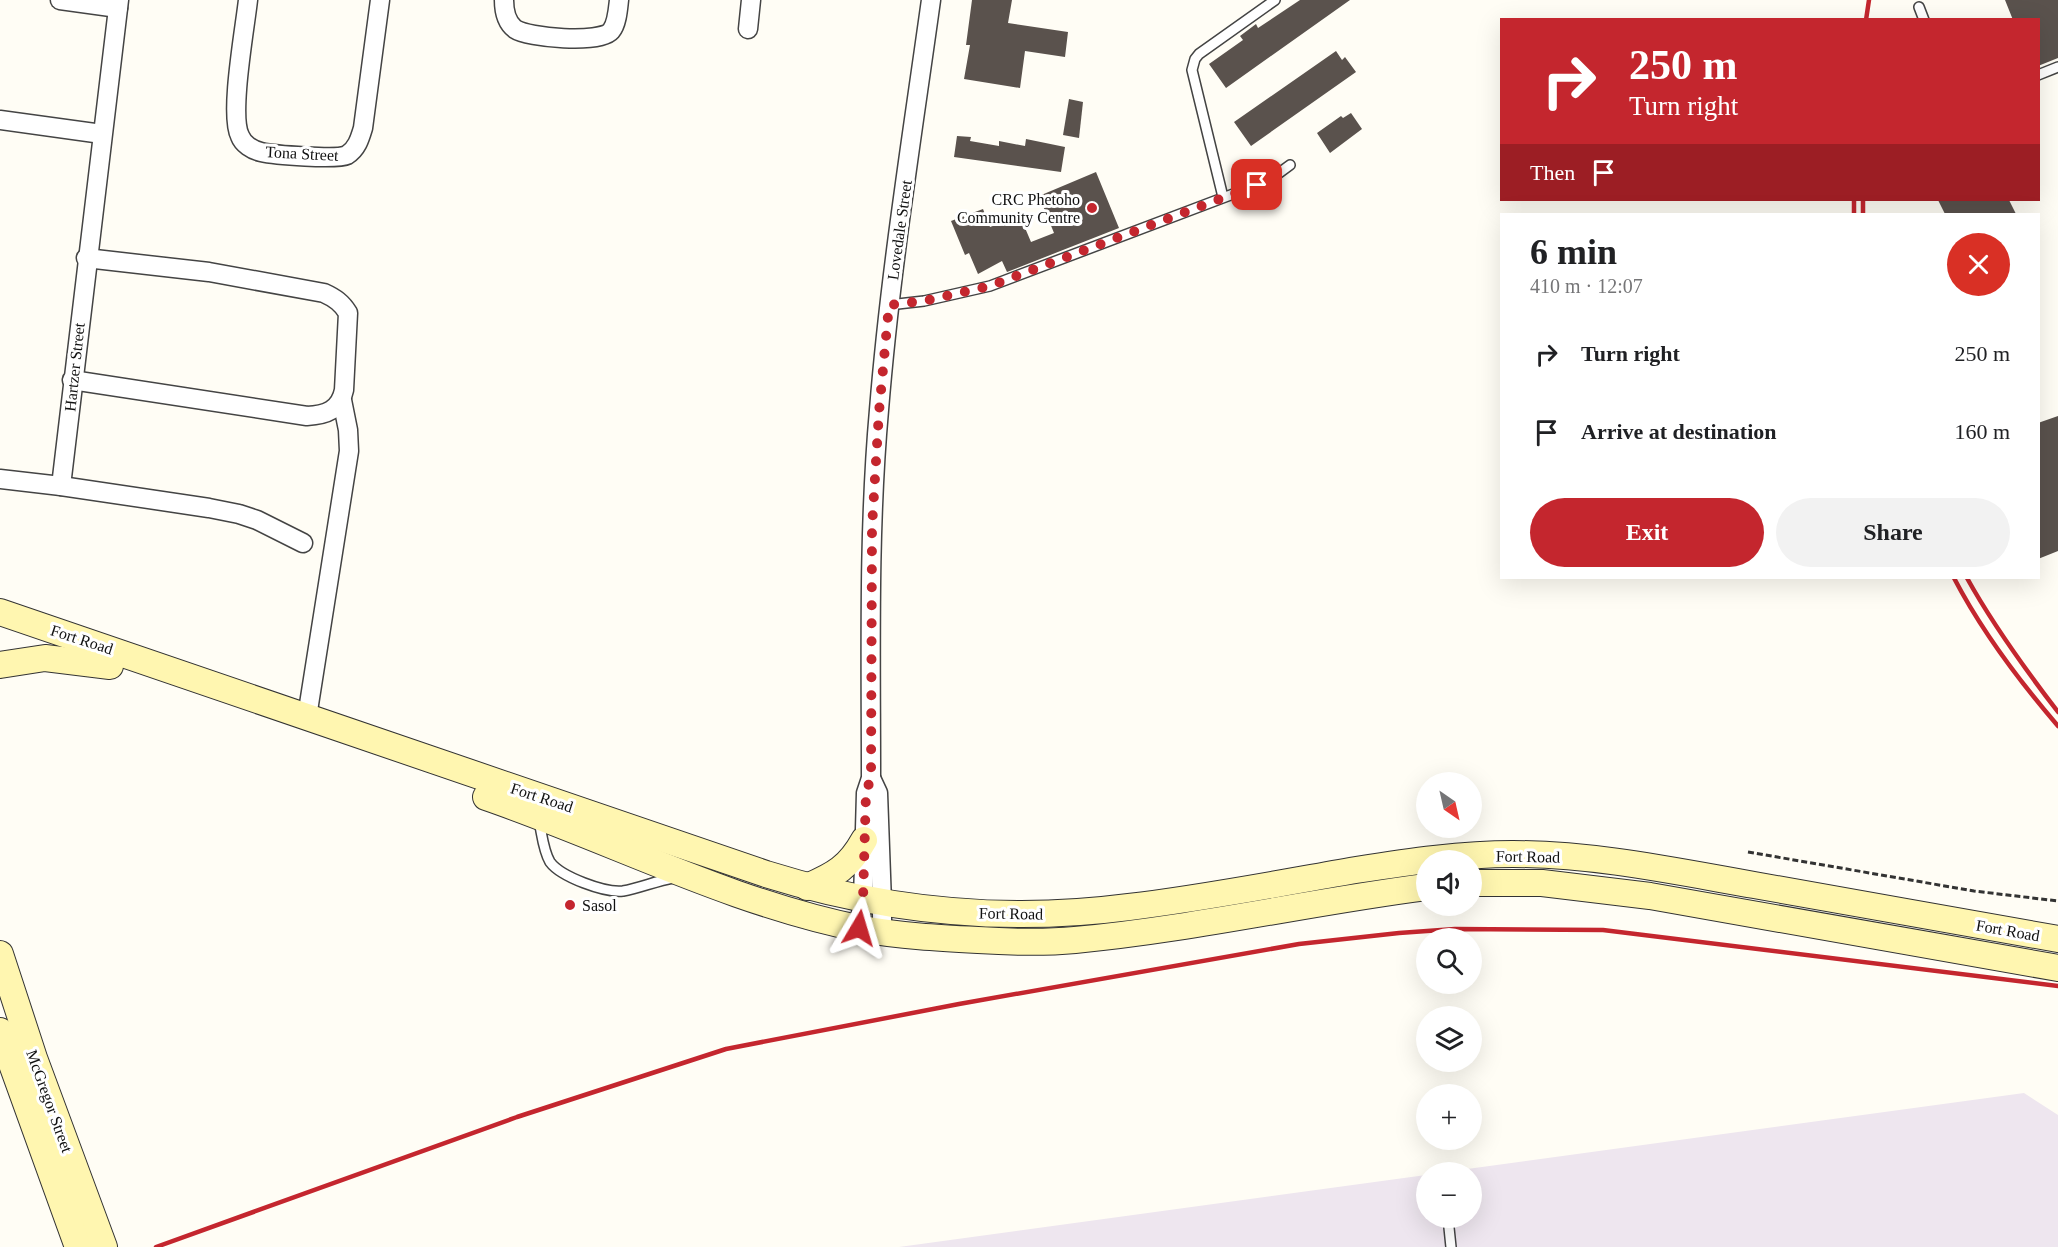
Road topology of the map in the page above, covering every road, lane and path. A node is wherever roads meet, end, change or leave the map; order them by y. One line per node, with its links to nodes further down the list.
1 (60, 0): 9 (street)
2 (248, 0): 3 (street, Tona Street)
3 (380, 0)
4 (504, 0): 5 (street)
5 (619, 0)
6 (751, 0): 12 (street)
7 (931, 0): 20 (street, Lovedale Street)
8 (1275, 0): 18 (lane)
9 (118, 4): 16 (street, Hartzer Street)
10 (1919, 7): 11 (lane)
11 (1923, 18)
12 (748, 29)
13 (2058, 67): 14 (lane)
14 (2040, 74)
15 (0, 120): 16 (street)
16 (102, 134): 19 (street, Hartzer Street)
17 (1290, 165): 18 (lane)
18 (1223, 197): 20 (lane)
19 (86, 258): 21 (street, Hartzer Street); 22 (street)
20 (889, 305): 31 (street, Lovedale Street)
21 (72, 380): 22 (street); 24 (street, Hartzer Street)
22 (342, 400): 30 (street)
23 (0, 478): 24 (street)
24 (60, 486): 25 (street)
25 (303, 543)
26 (0, 612): 30 (main road, Fort Road)
27 (0, 628): 29 (main road, Fort Road)
28 (0, 665): 29 (main road)
29 (110, 666): 32 (main road, Fort Road)
30 (307, 717): 38 (main road, Fort Road)
31 (871, 778): 33 (street, Lovedale Street); 41 (street)
32 (538, 815): 36 (main road, Fort Road); 36 (lane)
33 (864, 840): 38 (main road); 41 (street, Lovedale Street)
34 (1748, 852): 42 (path)
35 (1606, 861): 40 (main road); 41 (main road, Fort Road); 44 (main road, Fort Road)
36 (691, 875): 43 (main road, Fort Road)
37 (1482, 883): 40 (main road, Fort Road)
38 (807, 886): 41 (main road, Fort Road)
39 (1416, 889): 43 (main road, Fort Road)
40 (1599, 889): 46 (main road, Fort Road)
41 (873, 901): 43 (street, Lovedale Street)
42 (2058, 901)
43 (870, 930)
44 (2058, 939)
45 (0, 954): 48 (main road, McGregor Street)
46 (2058, 968)
47 (0, 1030): 48 (main road, McGregor Street)
48 (80, 1217): 50 (main road, McGregor Street); 51 (main road, McGregor Street)
49 (1449, 1228): 52 (lane)
50 (78, 1247)
51 (104, 1247)
52 (1451, 1247)

